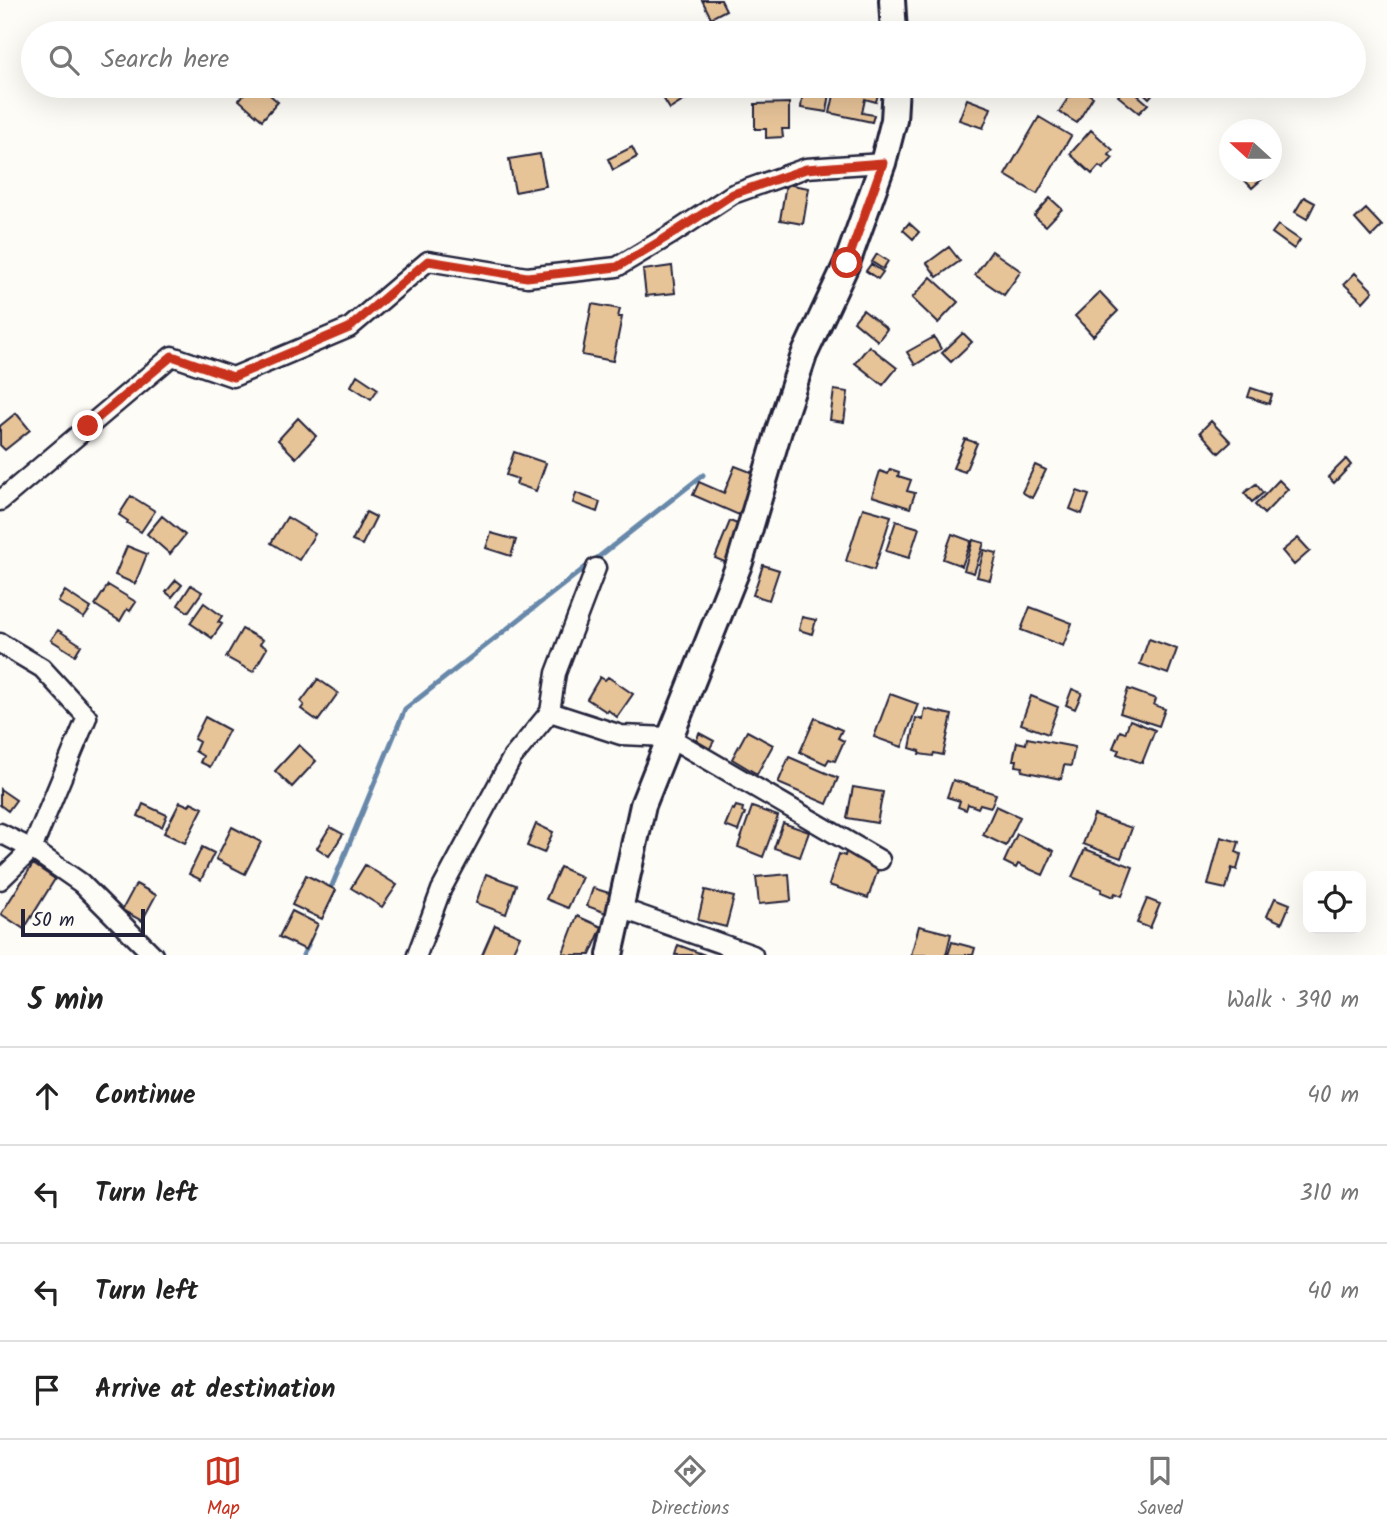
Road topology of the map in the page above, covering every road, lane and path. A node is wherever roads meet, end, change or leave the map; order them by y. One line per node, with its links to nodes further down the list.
1 (892, 0): 2 (street)
2 (893, 21)
3 (895, 98): 4 (street)
4 (883, 163): 5 (street); 9 (street)
5 (0, 501)
6 (596, 568): 8 (street)
7 (0, 643): 11 (street)
8 (550, 712): 9 (street); 16 (street)
9 (669, 737): 12 (street); 14 (street)
10 (0, 833): 11 (street)
11 (32, 849): 13 (street); 15 (street)
12 (880, 860)
13 (0, 880)
14 (620, 908): 17 (street); 18 (street)
15 (153, 955)
16 (417, 955)
17 (610, 955)
18 (752, 955)

